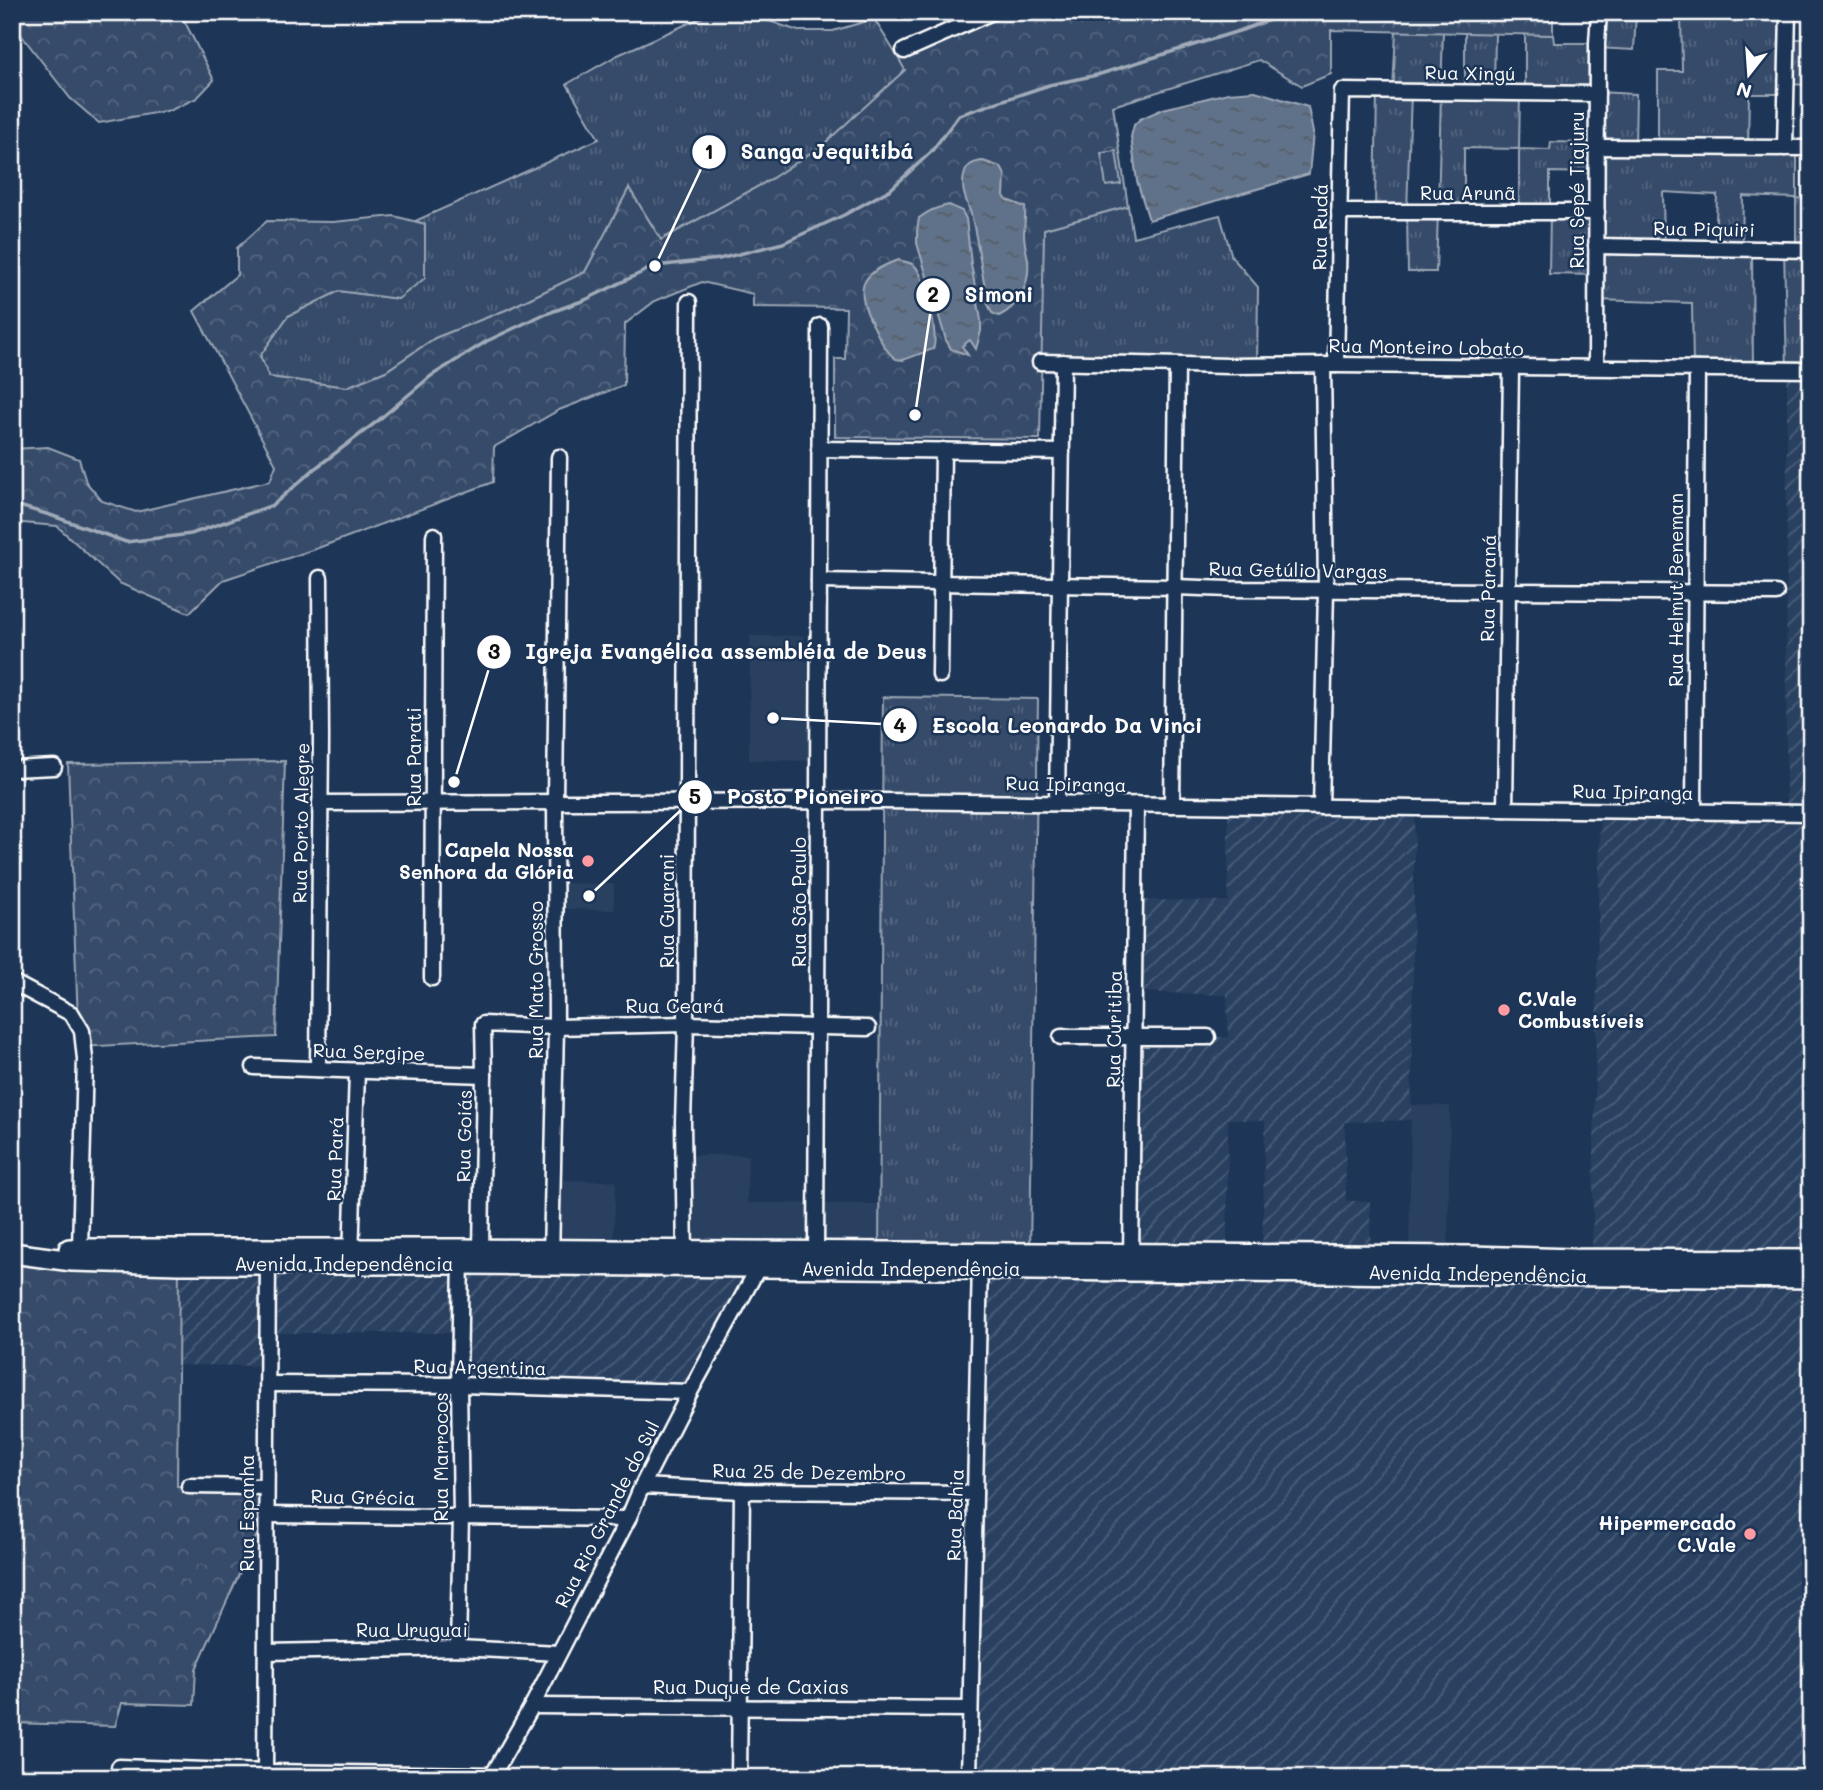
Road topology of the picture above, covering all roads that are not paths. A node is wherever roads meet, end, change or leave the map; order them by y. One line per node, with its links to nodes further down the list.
1 (992, 12): 4 (street)
2 (1599, 12): 7 (street, Rua Sepé Tiajuru)
3 (1788, 12): 9 (street)
4 (969, 16): 5 (street)
5 (904, 51)
6 (1342, 91): 7 (street, Rua Xingú); 11 (street, Rua Rudá)
7 (1597, 94): 8 (street, Rua Sepé Tiajuru)
8 (1597, 147): 9 (street); 12 (street, Rua Sepé Tiajuru)
9 (1785, 148): 10 (street)
10 (1811, 148)
11 (1339, 212): 12 (street, Rua Arunã); 20 (street, Rua Rudá)
12 (1597, 212): 13 (street, Rua Sepé Tiajuru)
13 (1597, 246): 14 (street, Rua Piquiri); 22 (street, Rua Sepé Tiajuru)
14 (1811, 250)
15 (689, 302): 45 (street, Rua Guarani)
16 (820, 326): 25 (street, Rua São Paulo)
17 (1040, 362): 18 (street, Rua Monteiro Lobato)
18 (1063, 362): 19 (street, Rua Monteiro Lobato); 27 (street)
19 (1177, 365): 20 (street, Rua Monteiro Lobato); 34 (street)
20 (1329, 365): 21 (street, Rua Monteiro Lobato); 35 (street, Rua Rudá)
21 (1511, 367): 22 (street, Rua Monteiro Lobato); 36 (street, Rua Paraná)
22 (1596, 368): 23 (street, Rua Monteiro Lobato)
23 (1697, 369): 24 (street, Rua Monteiro Lobato); 37 (street, Rua Helmut Beneman)
24 (1811, 370)
25 (819, 449): 26 (street); 31 (street, Rua São Paulo)
26 (943, 450): 27 (street); 32 (street)
27 (1062, 452): 33 (street)
28 (559, 457): 44 (street, Rua Mato Grosso)
29 (435, 535): 43 (street, Rua Parati)
30 (320, 578): 46 (street, Rua Porto Alegre)
31 (819, 581): 32 (street, Rua Getúlio Vargas); 42 (street, Rua São Paulo)
32 (941, 583): 33 (street, Rua Getúlio Vargas); 39 (street)
33 (1060, 585): 34 (street, Rua Getúlio Vargas); 47 (street)
34 (1175, 587): 35 (street, Rua Getúlio Vargas); 49 (street)
35 (1326, 590): 36 (street, Rua Getúlio Vargas); 50 (street, Rua Rudá)
36 (1508, 591): 37 (street, Rua Getúlio Vargas); 51 (street, Rua Paraná)
37 (1695, 592): 38 (street, Rua Getúlio Vargas); 52 (street, Rua Helmut Beneman)
38 (1776, 593)
39 (940, 675)
40 (54, 767): 41 (street)
41 (12, 769)
42 (819, 801): 45 (street, Rua Ipiranga); 47 (street, Rua Ipiranga); 59 (street, Rua São Paulo)
43 (432, 802): 44 (street, Rua Ipiranga); 46 (street, Rua Ipiranga); 54 (street, Rua Parati)
44 (555, 802): 45 (street, Rua Ipiranga); 58 (street, Rua Mato Grosso)
45 (687, 802): 57 (street, Rua Guarani)
46 (320, 803): 65 (street, Rua Porto Alegre)
47 (1057, 803): 48 (street, Rua Ipiranga)
48 (1136, 804): 49 (street, Rua Ipiranga); 62 (street, Rua Curitiba)
49 (1172, 805): 50 (street, Rua Ipiranga)
50 (1321, 807): 51 (street, Rua Ipiranga)
51 (1505, 809): 52 (street, Rua Ipiranga)
52 (1694, 812): 53 (street, Rua Ipiranga)
53 (1811, 813)
54 (432, 978)
55 (12, 982): 68 (street)
56 (483, 1024): 58 (street, Rua Ceará); 67 (street, Rua Goiás)
57 (686, 1024): 58 (street, Rua Ceará); 59 (street, Rua Ceará); 76 (street, Rua Guarani)
58 (556, 1027): 75 (street, Rua Mato Grosso)
59 (818, 1027): 60 (street, Rua Ceará); 78 (street, Rua São Paulo)
60 (868, 1028)
61 (1060, 1037): 62 (street)
62 (1133, 1037): 63 (street); 81 (street, Rua Curitiba)
63 (1208, 1037)
64 (254, 1067): 65 (street, Rua Sergipe)
65 (318, 1069): 66 (street, Rua Sergipe)
66 (357, 1070): 67 (street, Rua Sergipe); 73 (street, Rua Pará)
67 (484, 1075): 69 (street, Rua Goiás)
68 (80, 1248): 70 (main road, Avenida Independência); 71 (main road, Avenida Independência)
69 (481, 1249): 74 (main road, Avenida Independência); 75 (main road, Avenida Independência)
70 (12, 1252): 71 (main road, Avenida Independência)
71 (230, 1256): 72 (main road, Avenida Independência)
72 (268, 1256): 73 (main road, Avenida Independência); 84 (street, Rua Espanha)
73 (351, 1257): 74 (main road, Avenida Independência)
74 (461, 1257): 75 (main road, Avenida Independência); 85 (street, Rua Marrocos)
75 (551, 1258): 76 (main road, Avenida Independência)
76 (685, 1259): 77 (main road, Avenida Independência)
77 (762, 1260): 78 (main road, Avenida Independência); 86 (street, Rua Rio Grande do Sul)
78 (816, 1260): 80 (main road, Avenida Independência)
79 (1811, 1260): 82 (main road, Avenida Independência)
80 (980, 1261): 81 (main road, Avenida Independência); 91 (street, Rua Bahia)
81 (1131, 1263): 82 (main road, Avenida Independência)
82 (1201, 1263): 83 (main road, Avenida Independência)
83 (1811, 1278)
84 (268, 1384): 85 (street, Rua Argentina); 89 (street, Rua Espanha)
85 (459, 1385): 86 (street, Rua Argentina); 93 (street, Rua Marrocos)
86 (690, 1392): 88 (street, Rua Rio Grande do Sul)
87 (189, 1486): 89 (street)
88 (642, 1486): 90 (street, Rua 25 de Dezembro); 94 (street, Rua Rio Grande do Sul)
89 (266, 1487): 92 (street, Rua Espanha)
90 (743, 1491): 91 (street, Rua 25 de Dezembro); 99 (street)
91 (975, 1493): 100 (street, Rua Bahia)
92 (266, 1515): 93 (street, Rua Grécia); 96 (street, Rua Espanha)
93 (461, 1517): 94 (street, Rua Grécia); 95 (street, Rua Marrocos)
94 (628, 1519): 97 (street, Rua Rio Grande do Sul)
95 (458, 1648): 96 (street, Rua Uruguai); 97 (street, Rua Uruguai)
96 (267, 1652): 102 (street, Rua Espanha)
97 (558, 1653): 98 (street, Rua Rio Grande do Sul)
98 (532, 1706): 99 (street, Rua Duque de Caxias); 103 (street, Rua Rio Grande do Sul)
99 (740, 1706): 100 (street, Rua Duque de Caxias); 104 (street)
100 (970, 1709): 105 (street, Rua Bahia)
101 (119, 1767): 102 (street)
102 (265, 1775): 103 (street)
103 (492, 1776)
104 (739, 1778)
105 (969, 1778)

